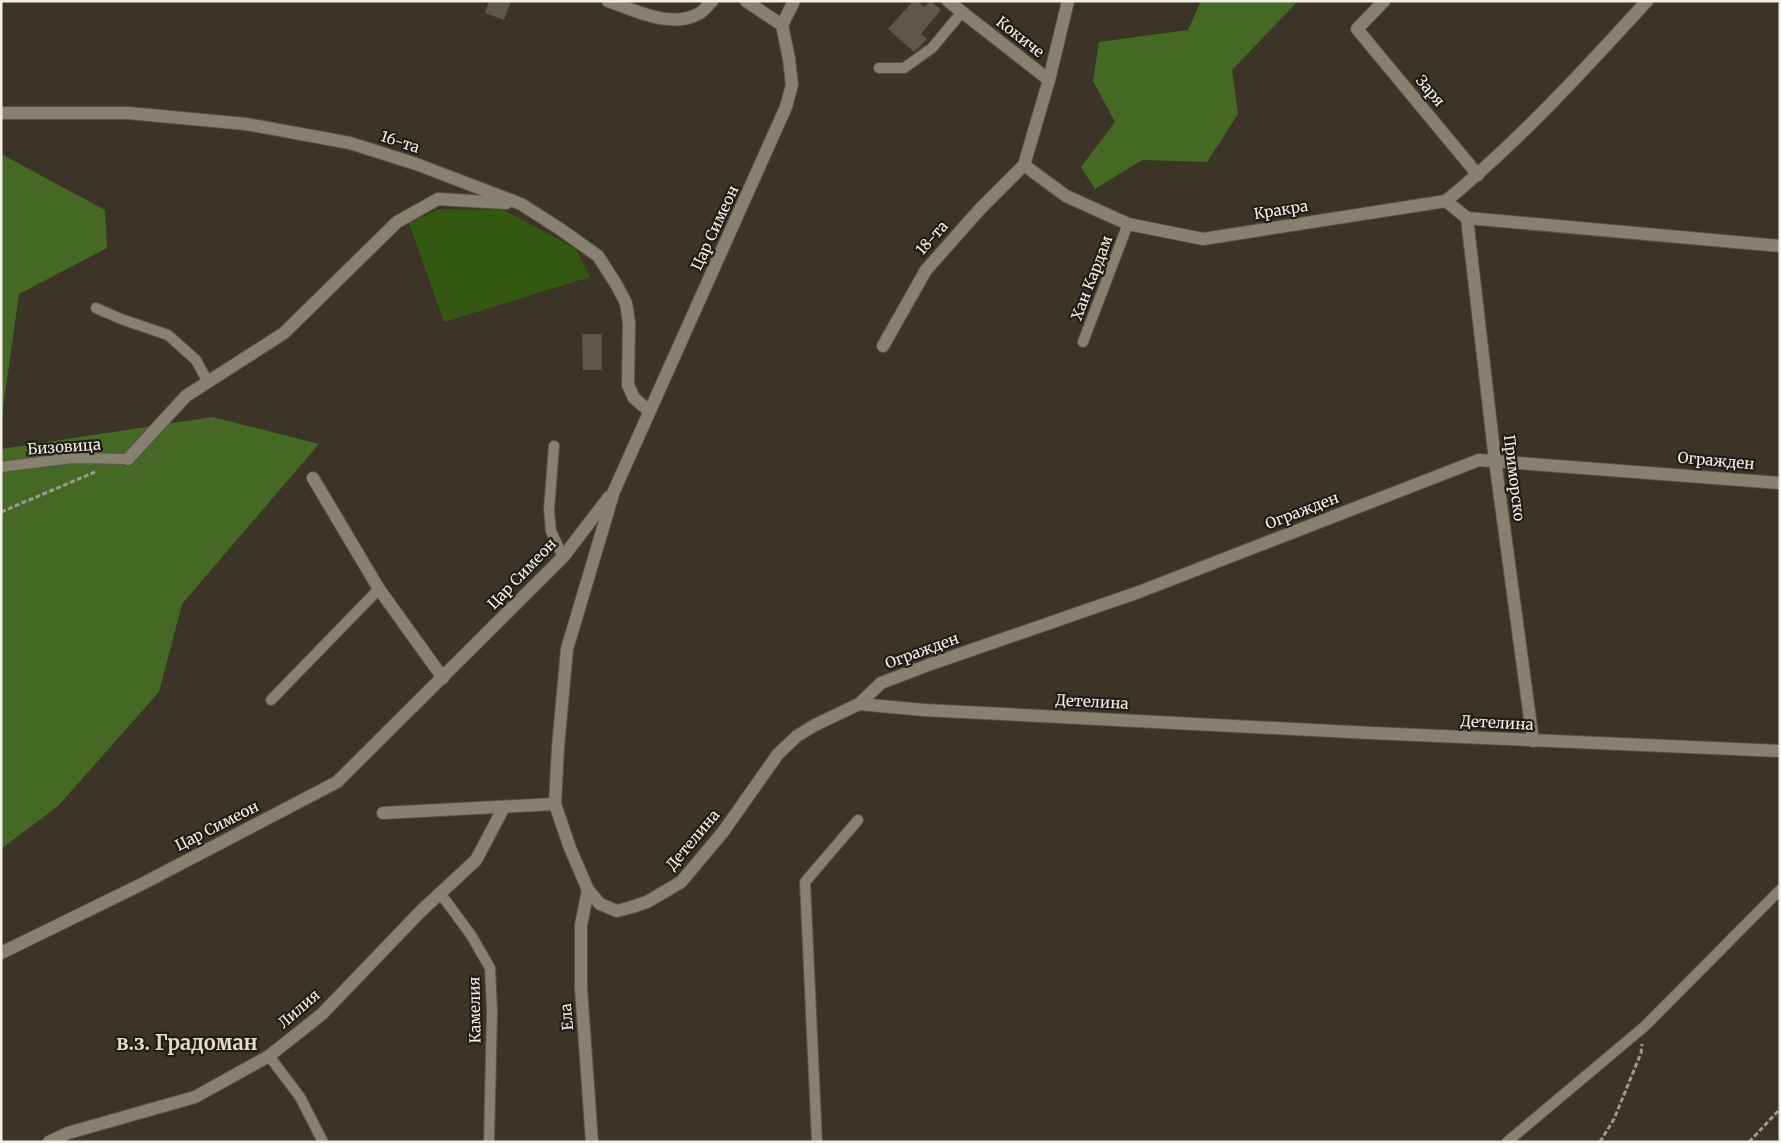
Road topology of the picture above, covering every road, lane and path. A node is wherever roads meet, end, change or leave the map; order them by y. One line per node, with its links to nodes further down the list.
1 (608, 1): 2 (street)
2 (712, 1)
3 (746, 1): 10 (street)
4 (794, 1): 10 (street)
5 (948, 1): 9 (street, Кокиче)
6 (1068, 1): 12 (street)
7 (1384, 1): 15 (street, Заря)
8 (1647, 1): 15 (street, Кракра)
9 (962, 12): 11 (lane); 12 (street, Кокиче)
10 (782, 25): 25 (street, Цар Симеон)
11 (879, 68)
12 (1049, 80): 14 (street)
13 (1, 113): 17 (street, 16-та)
14 (1024, 164): 19 (street, Кракра); 23 (street, 18-та)
15 (1478, 175): 16 (street, Кракра)
16 (1446, 200): 18 (street); 19 (street, Кракра)
17 (521, 204): 24 (street); 25 (street, 16-та)
18 (1467, 218): 20 (street); 28 (street, Приморско)
19 (1128, 224): 22 (lane, Хан Кардам)
20 (1780, 246)
21 (96, 308): 24 (lane)
22 (1083, 342)
23 (883, 346)
24 (208, 382): 27 (street)
25 (649, 411): 33 (street, Цар Симеон)
26 (554, 446): 35 (lane)
27 (128, 459): 29 (lane, Бизовица)
28 (1495, 460): 32 (street, Огражден); 39 (street, Огражден); 40 (street, Приморско)
29 (1, 467)
30 (101, 470): 34 (path)
31 (313, 478): 36 (street)
32 (1780, 483)
33 (614, 491): 35 (street, Цар Симеон); 42 (street, Детелина)
34 (1, 512)
35 (563, 557): 37 (street, Цар Симеон)
36 (379, 589): 37 (street); 38 (lane)
37 (443, 678): 49 (street, Цар Симеон)
38 (271, 700)
39 (859, 704): 40 (street, Детелина); 46 (street, Детелина)
40 (1533, 741): 41 (street, Детелина)
41 (1780, 751)
42 (555, 804): 43 (street); 46 (street, Детелина)
43 (504, 807): 44 (street); 48 (street, Лилия)
44 (384, 813)
45 (858, 820): 57 (lane)
46 (588, 890): 56 (street, Ела)
47 (1780, 890): 50 (lane)
48 (440, 893): 51 (street, Лилия); 55 (lane, Камелия)
49 (1, 953)
50 (1645, 1026): 58 (lane); 59 (path)
51 (269, 1056): 53 (street, Лилия); 54 (lane)
52 (1780, 1109): 60 (path)
53 (49, 1142)
54 (323, 1142)
55 (488, 1142)
56 (592, 1142)
57 (817, 1142)
58 (1507, 1142)
59 (1600, 1142)
60 (1749, 1142)

